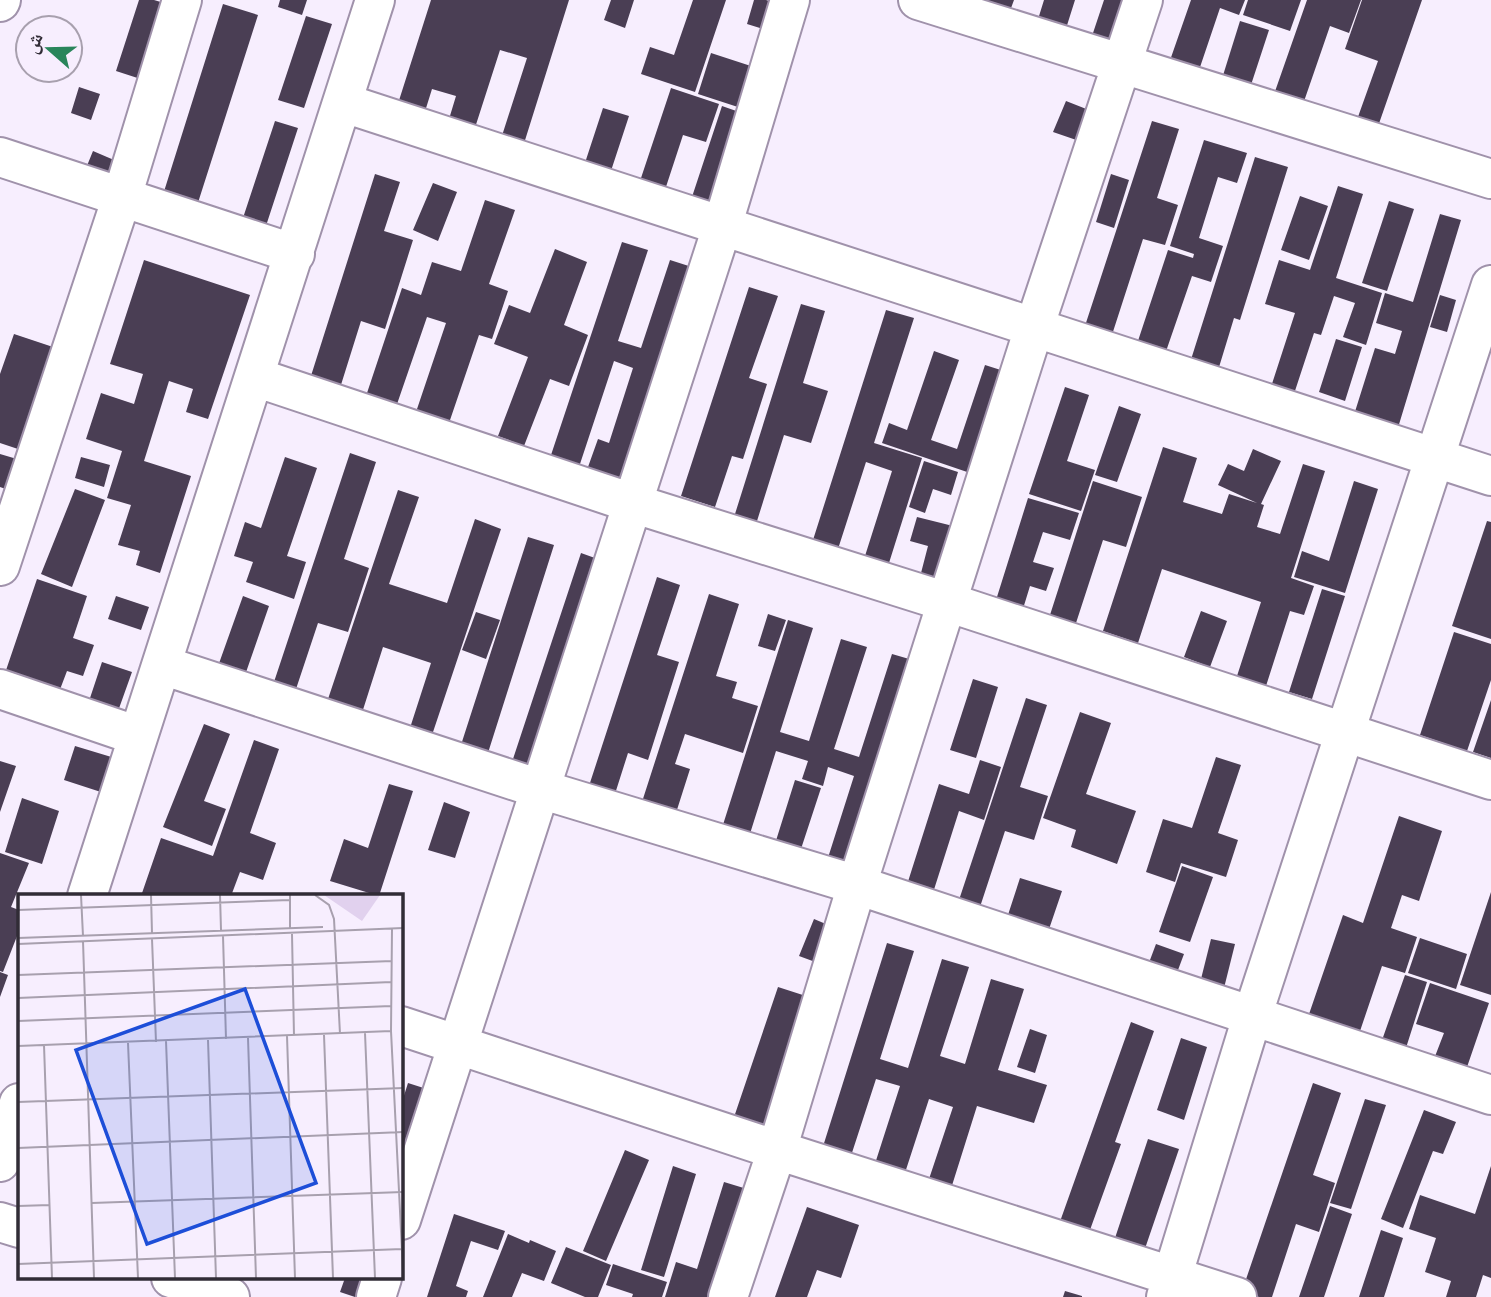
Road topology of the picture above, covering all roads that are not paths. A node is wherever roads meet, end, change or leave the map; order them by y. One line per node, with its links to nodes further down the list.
1 (182, 0): 10 (street)
2 (375, 0): 7 (street)
3 (790, 0): 11 (street)
4 (918, 0): 6 (street)
5 (1143, 0): 6 (street)
6 (1122, 64): 9 (street); 14 (street)
7 (344, 103): 11 (street); 12 (street)
8 (0, 157): 10 (street)
9 (1491, 179)
10 (122, 197): 12 (street); 19 (street)
11 (722, 227): 14 (street); 18 (street)
12 (295, 254): 15 (street)
13 (1491, 285): 16 (street)
14 (1034, 328): 16 (street); 20 (street)
15 (255, 377): 18 (street); 21 (street)
16 (1434, 458): 17 (street); 23 (street)
17 (1491, 476)
18 (632, 503): 20 (street); 26 (street)
19 (0, 566)
20 (947, 602): 23 (street); 27 (street)
21 (162, 665): 24 (street); 26 (street)
22 (0, 689): 24 (street)
23 (1345, 733): 25 (street); 29 (street)
24 (138, 736): 28 (street)
25 (1491, 780)
26 (540, 789): 27 (street); 31 (street)
27 (857, 885): 29 (street); 34 (street)
28 (88, 894)
29 (1252, 1017): 32 (street); 41 (street)
30 (402, 1026): 31 (street)
31 (458, 1044): 34 (street); 36 (street)
32 (1491, 1095)
33 (18, 1106): 35 (street)
34 (777, 1150): 41 (street); 44 (street)
35 (0, 1162)
36 (402, 1217)
37 (0, 1222): 38 (street)
38 (18, 1228)
39 (177, 1280): 42 (street)
40 (381, 1280): 43 (street)
41 (1169, 1287): 45 (street)
42 (230, 1297)
43 (376, 1297)
44 (728, 1297)
45 (1237, 1297)

